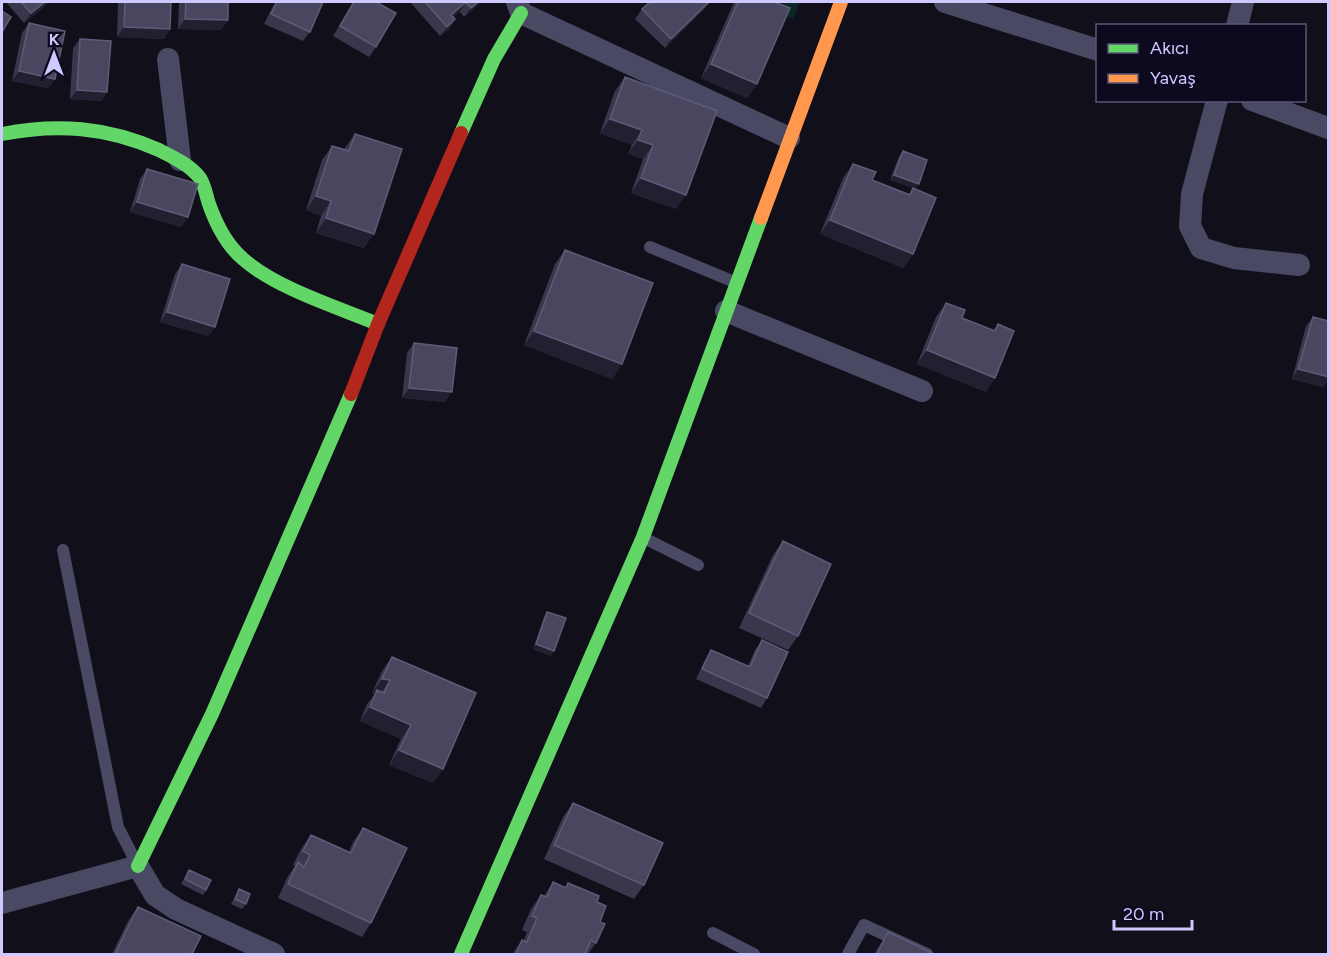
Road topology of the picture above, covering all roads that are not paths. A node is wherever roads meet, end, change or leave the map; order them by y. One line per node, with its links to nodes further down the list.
1 (841, 2): 12 (street)
2 (945, 2): 6 (street)
3 (1243, 2): 5 (street)
4 (519, 7): 12 (street); 18 (street)
5 (1238, 24)
6 (1096, 49)
7 (168, 59): 13 (street)
8 (1216, 102): 15 (street)
9 (1258, 102): 10 (street)
10 (1329, 128)
11 (2, 134): 13 (street)
12 (789, 138): 16 (street)
13 (180, 160): 18 (street)
14 (650, 247): 16 (lane)
15 (1299, 265)
16 (738, 284): 17 (street)
17 (726, 311): 19 (street); 20 (street)
18 (378, 324): 23 (street)
19 (922, 391)
20 (643, 537): 22 (lane); 27 (street)
21 (63, 550): 23 (lane)
22 (698, 565)
23 (138, 866): 24 (street); 26 (street)
24 (2, 903)
25 (712, 933): 28 (lane)
26 (274, 954)
27 (461, 954)
28 (754, 954)
29 (848, 954): 30 (lane)
30 (927, 954)

